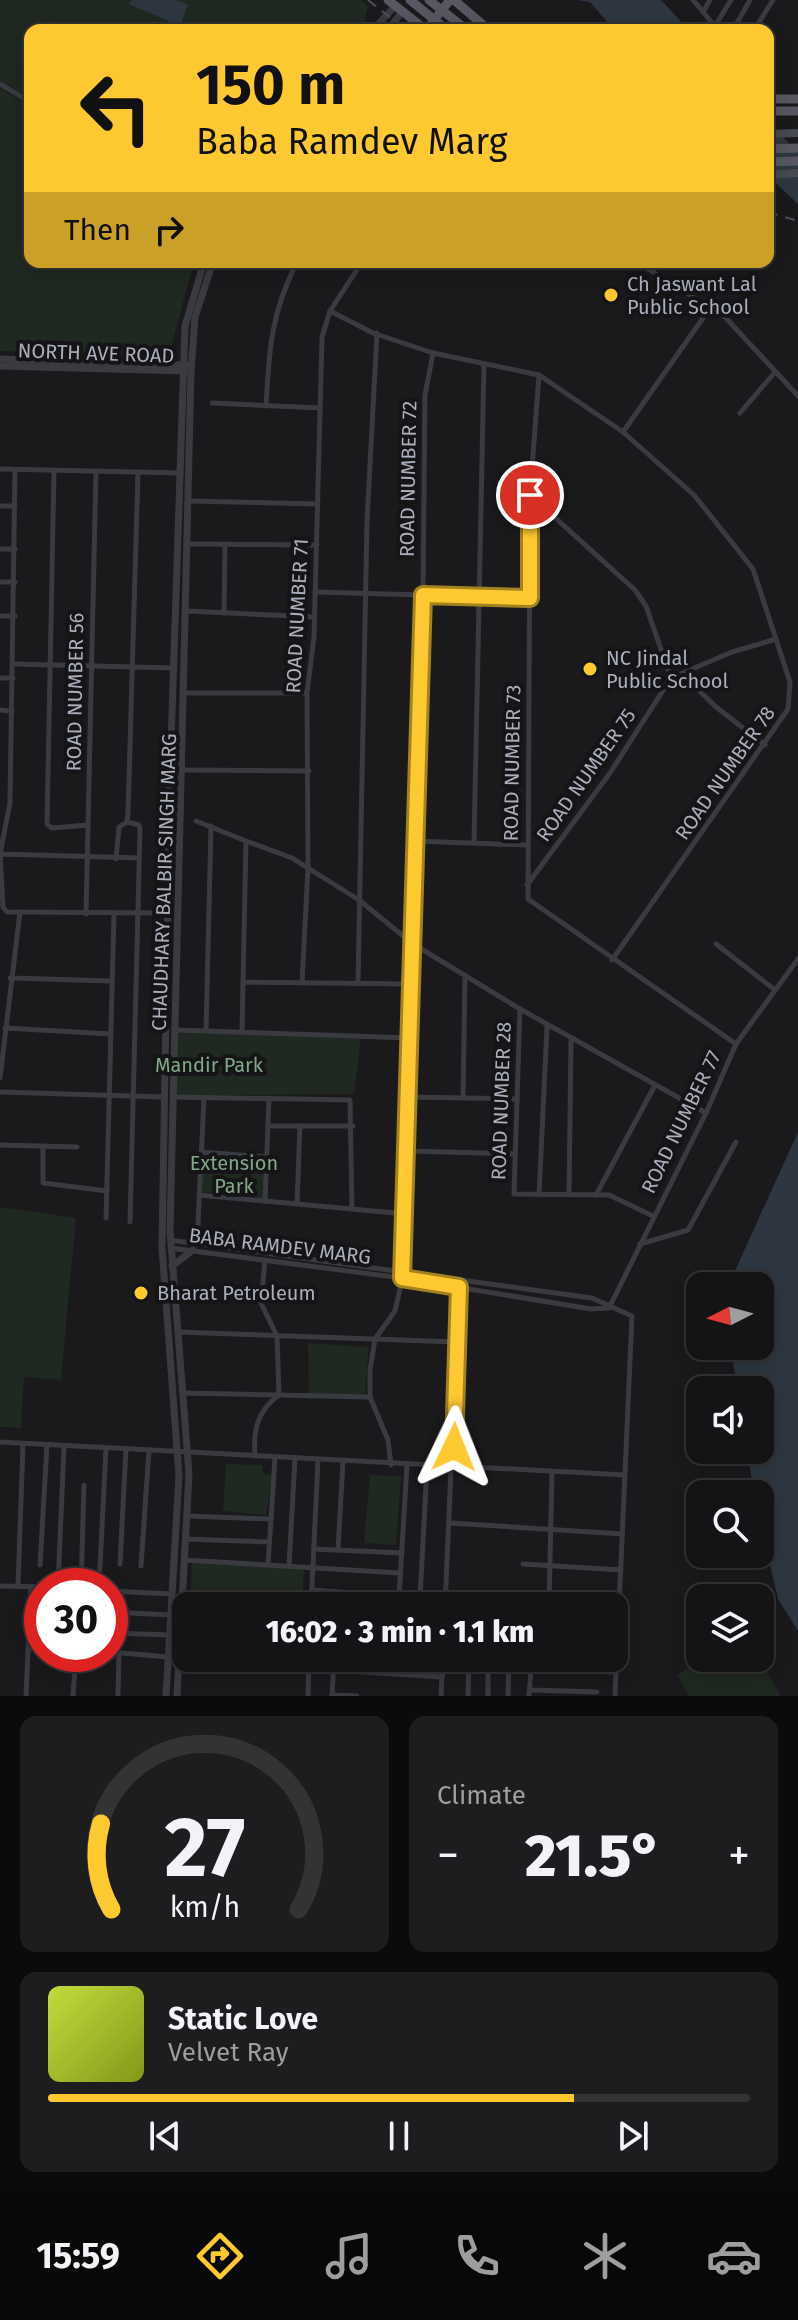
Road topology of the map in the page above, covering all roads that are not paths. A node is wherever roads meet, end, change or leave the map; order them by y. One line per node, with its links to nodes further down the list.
1 (410, 0): 14 (main road, bridge)
2 (429, 0): 15 (main road, bridge)
3 (452, 0): 13 (main road); 16 (main road)
4 (693, 0): 10 (street)
5 (710, 0): 10 (street)
6 (731, 0): 18 (street)
7 (750, 0): 19 (street)
8 (773, 0): 20 (street)
9 (395, 6): 11 (street); 12 (main road)
10 (703, 12): 17 (street)
11 (378, 24)
12 (418, 24)
13 (431, 24)
14 (440, 24)
15 (459, 24)
16 (482, 24)
17 (713, 24)
18 (718, 24)
19 (736, 24)
20 (758, 24)
21 (0, 84): 22 (street)
22 (24, 98)
23 (774, 99): 24 (main road)
24 (798, 99)
25 (774, 111): 26 (main road)
26 (798, 111)
27 (795, 133): 28 (main road)
28 (774, 134)
29 (798, 148): 30 (main road)
30 (774, 149)
31 (798, 161): 32 (main road)
32 (774, 162)
33 (798, 173): 34 (main road)
34 (774, 175)
35 (202, 268): 47 (street, CHAUDHARY BALBIR SINGH MARG)
36 (211, 268): 47 (street, CHAUDHARY BALBIR SINGH MARG)
37 (294, 268): 52 (street)
38 (358, 268): 41 (street, ROAD NUMBER 71)
39 (647, 268): 40 (street)
40 (710, 308): 48 (street); 56 (street)
41 (330, 311): 42 (street); 53 (street, ROAD NUMBER 71)
42 (377, 333): 43 (street); 76 (street)
43 (433, 353): 45 (street); 77 (street, ROAD NUMBER 72)
44 (0, 359): 47 (street)
45 (484, 364): 49 (street); 78 (street)
46 (0, 366): 47 (street, NORTH AVE ROAD)
47 (187, 368): 54 (street, CHAUDHARY BALBIR SINGH MARG)
48 (775, 372): 50 (street); 55 (street)
49 (539, 375): 56 (street); 63 (street, ROAD NUMBER 73)
50 (798, 396)
51 (212, 403): 52 (street)
52 (266, 406): 53 (street)
53 (320, 408): 65 (street, ROAD NUMBER 71)
54 (186, 409): 62 (street, CHAUDHARY BALBIR SINGH MARG); 64 (street, CHAUDHARY BALBIR SINGH MARG)
55 (740, 413)
56 (623, 432): 85 (street)
57 (0, 469): 58 (street)
58 (15, 470): 59 (street); 67 (street)
59 (54, 471): 60 (street); 87 (street)
60 (96, 471): 61 (street); 88 (street, ROAD NUMBER 56)
61 (138, 472): 62 (street); 90 (street)
62 (181, 473): 89 (street, CHAUDHARY BALBIR SINGH MARG)
63 (530, 495): 79 (street, ROAD NUMBER 73); 94 (street)
64 (189, 501): 65 (street); 68 (street, CHAUDHARY BALBIR SINGH MARG)
65 (318, 504): 70 (street, ROAD NUMBER 71)
66 (0, 506): 67 (street)
67 (15, 506): 72 (street)
68 (188, 544): 69 (street); 80 (street, CHAUDHARY BALBIR SINGH MARG)
69 (225, 544): 70 (street); 81 (street)
70 (317, 545): 75 (street, ROAD NUMBER 71)
71 (0, 549): 72 (street)
72 (15, 549): 74 (street)
73 (0, 582): 74 (street)
74 (15, 582): 83 (street)
75 (315, 592): 76 (street); 84 (street, ROAD NUMBER 71)
76 (368, 594): 77 (street); 124 (street)
77 (423, 595): 78 (street); 115 (street, ROAD NUMBER 72)
78 (480, 597): 79 (street); 116 (street)
79 (530, 598): 117 (street, ROAD NUMBER 73)
80 (187, 611): 81 (street); 97 (street, CHAUDHARY BALBIR SINGH MARG)
81 (224, 613): 84 (street)
82 (0, 616): 83 (street)
83 (15, 616): 86 (street)
84 (315, 617): 98 (street, ROAD NUMBER 71)
85 (776, 639): 91 (street); 96 (street)
86 (13, 664): 87 (street); 93 (street)
87 (50, 666): 88 (street); 112 (street)
88 (92, 667): 90 (street); 112 (street, ROAD NUMBER 56)
89 (175, 668): 90 (street); 127 (street, CHAUDHARY BALBIR SINGH MARG)
90 (134, 669): 111 (street)
91 (683, 675): 94 (street); 103 (street)
92 (0, 678): 93 (street)
93 (13, 678): 100 (street)
94 (671, 678): 123 (street, ROAD NUMBER 75)
95 (798, 681): 96 (street)
96 (790, 682): 103 (street, ROAD NUMBER 78)
97 (185, 693): 98 (street); 104 (street, CHAUDHARY BALBIR SINGH MARG)
98 (307, 693): 105 (street, ROAD NUMBER 71)
99 (0, 710): 100 (street)
100 (12, 711): 102 (street)
101 (2, 743): 102 (street)
102 (11, 743): 107 (street)
103 (765, 745): 133 (street, ROAD NUMBER 78)
104 (184, 770): 105 (street); 145 (street, CHAUDHARY BALBIR SINGH MARG)
105 (309, 771): 122 (street, ROAD NUMBER 71)
106 (1, 773): 107 (street)
107 (10, 773): 109 (street)
108 (0, 803): 109 (street)
109 (10, 803): 118 (street)
110 (196, 821): 113 (street)
111 (127, 822): 120 (street); 121 (street)
112 (88, 825): 119 (street, ROAD NUMBER 56)
113 (211, 826): 114 (street); 146 (street)
114 (246, 841): 122 (street); 137 (street)
115 (415, 841): 116 (street); 130 (street, ROAD NUMBER 72)
116 (474, 843): 117 (street)
117 (527, 845): 123 (street, ROAD NUMBER 73)
118 (0, 854): 119 (street); 125 (street)
119 (88, 858): 121 (street); 128 (street, ROAD NUMBER 56)
120 (139, 858): 121 (street); 126 (street)
121 (116, 859)
122 (308, 868): 124 (street); 138 (street, ROAD NUMBER 71)
123 (527, 886): 133 (street)
124 (359, 900): 130 (street); 139 (street)
125 (20, 912): 128 (street); 135 (street)
126 (138, 913): 127 (street); 129 (street); 156 (street)
127 (169, 913): 157 (street, CHAUDHARY BALBIR SINGH MARG)
128 (86, 914): 129 (street)
129 (114, 914): 136 (street)
130 (413, 944): 134 (street); 140 (street, ROAD NUMBER 72)
131 (716, 944): 141 (street)
132 (798, 959): 141 (street, ROAD NUMBER 77)
133 (612, 960): 151 (street)
134 (465, 975): 142 (street); 162 (street)
135 (10, 978): 136 (street); 144 (street)
136 (111, 981): 148 (street)
137 (243, 982): 138 (street); 147 (street)
138 (302, 983): 139 (street)
139 (358, 983): 140 (street)
140 (412, 984): 149 (street, ROAD NUMBER 72)
141 (775, 990): 151 (street, ROAD NUMBER 77)
142 (520, 1009): 143 (street); 163 (street, ROAD NUMBER 28)
143 (547, 1026): 150 (street); 178 (street)
144 (5, 1028): 148 (street); 152 (street)
145 (177, 1030): 146 (street); 158 (street, CHAUDHARY BALBIR SINGH MARG)
146 (206, 1031): 147 (street)
147 (242, 1032): 149 (street)
148 (110, 1034): 155 (street)
149 (411, 1038): 159 (street, ROAD NUMBER 72)
150 (571, 1041): 153 (street); 179 (street)
151 (736, 1044): 164 (street, ROAD NUMBER 77)
152 (0, 1078)
153 (654, 1087): 164 (street); 180 (street)
154 (0, 1092): 155 (street)
155 (109, 1095): 156 (street); 176 (street)
156 (134, 1096): 157 (street); 187 (street)
157 (164, 1097): 188 (street, CHAUDHARY BALBIR SINGH MARG)
158 (174, 1097): 160 (street); 188 (street, CHAUDHARY BALBIR SINGH MARG)
159 (409, 1097): 162 (street); 172 (street, ROAD NUMBER 72)
160 (204, 1098): 161 (street); 173 (street)
161 (269, 1098): 165 (street); 167 (street)
162 (463, 1098): 163 (street)
163 (517, 1099): 174 (street, ROAD NUMBER 28)
164 (706, 1113): 185 (street, ROAD NUMBER 77)
165 (268, 1126): 166 (street); 175 (street)
166 (300, 1126): 167 (street); 182 (street)
167 (353, 1126): 183 (street)
168 (736, 1142): 189 (street)
169 (0, 1145): 170 (street)
170 (43, 1146): 171 (street); 176 (street)
171 (77, 1147)
172 (408, 1151): 174 (street); 184 (street, ROAD NUMBER 72)
173 (201, 1152): 175 (street); 177 (street)
174 (515, 1154): 178 (street, ROAD NUMBER 28)
175 (267, 1157): 181 (street)
176 (107, 1191): 186 (street)
177 (199, 1195): 181 (street); 190 (street)
178 (539, 1195): 179 (street)
179 (569, 1195): 180 (street)
180 (596, 1195): 185 (street)
181 (265, 1201): 182 (street)
182 (297, 1204): 183 (street)
183 (352, 1209): 184 (street)
184 (406, 1214): 193 (street, ROAD NUMBER 72)
185 (653, 1216): 189 (street, ROAD NUMBER 77)
186 (106, 1218)
187 (130, 1222)
188 (166, 1244): 190 (street, BABA RAMDEV MARG); 192 (street, CHAUDHARY BALBIR SINGH MARG); 210 (street, CHAUDHARY BALBIR SINGH MARG)
189 (639, 1244): 195 (street, ROAD NUMBER 77)
190 (195, 1247): 191 (street, BABA RAMDEV MARG); 192 (street); 193 (street, BABA RAMDEV MARG)
191 (265, 1260): 193 (street, BABA RAMDEV MARG); 197 (street)
192 (172, 1266): 196 (street, CHAUDHARY BALBIR SINGH MARG)
193 (403, 1275): 194 (street, BABA RAMDEV MARG); 195 (street, BABA RAMDEV MARG); 198 (street, ROAD NUMBER 72)
194 (459, 1287): 195 (street, BABA RAMDEV MARG); 199 (street)
195 (609, 1308): 222 (street)
196 (177, 1332): 197 (street); 200 (street, CHAUDHARY BALBIR SINGH MARG)
197 (277, 1336): 198 (street); 201 (street)
198 (375, 1339): 199 (street); 202 (street)
199 (457, 1342): 220 (street)
200 (182, 1393): 201 (street); 211 (street, CHAUDHARY BALBIR SINGH MARG)
201 (279, 1395): 202 (street); 212 (street)
202 (370, 1397): 217 (street)
203 (0, 1442): 204 (street)
204 (23, 1443): 205 (street); 249 (street)
205 (47, 1445): 206 (street); 238 (street)
206 (64, 1446): 207 (street); 242 (street)
207 (106, 1448): 208 (street); 244 (street)
208 (126, 1449): 209 (street); 235 (street)
209 (149, 1450): 210 (street); 240 (street)
210 (177, 1451): 211 (street); 253 (street, CHAUDHARY BALBIR SINGH MARG)
211 (187, 1451): 212 (street); 224 (street, CHAUDHARY BALBIR SINGH MARG)
212 (255, 1456): 213 (street)
213 (275, 1457): 214 (street); 225 (street)
214 (295, 1458): 215 (street); 241 (street)
215 (318, 1460): 216 (street); 231 (street)
216 (343, 1461): 217 (street); 232 (street)
217 (391, 1465): 218 (street)
218 (407, 1465): 219 (street); 233 (street)
219 (427, 1467): 220 (street); 257 (street)
220 (453, 1469): 221 (street); 226 (street)
221 (552, 1472): 222 (street); 227 (street)
222 (625, 1475): 228 (street)
223 (84, 1485): 243 (street)
224 (187, 1516): 225 (street); 229 (street, CHAUDHARY BALBIR SINGH MARG)
225 (271, 1519): 230 (street)
226 (450, 1523): 227 (street); 258 (street)
227 (551, 1529): 228 (street); 239 (street)
228 (622, 1534): 246 (street)
229 (185, 1539): 230 (street); 234 (street, CHAUDHARY BALBIR SINGH MARG)
230 (269, 1542): 236 (street)
231 (314, 1549): 232 (street); 245 (street)
232 (338, 1550): 233 (street)
233 (402, 1553): 247 (street)
234 (184, 1560): 236 (street); 254 (street, CHAUDHARY BALBIR SINGH MARG)
235 (120, 1564)
236 (268, 1564): 241 (street)
237 (523, 1564): 239 (street)
238 (40, 1565)
239 (550, 1565): 246 (street); 259 (street)
240 (141, 1566)
241 (289, 1566): 245 (street)
242 (59, 1568)
243 (82, 1568)
244 (100, 1568)
245 (313, 1568): 247 (street); 251 (street)
246 (621, 1570): 260 (street)
247 (400, 1573): 256 (street)
248 (0, 1586): 249 (street)
249 (18, 1586): 250 (street)
250 (24, 1586)
251 (312, 1590): 255 (street)
252 (128, 1592): 261 (street)
253 (173, 1592)
254 (184, 1592)
255 (328, 1592)
256 (399, 1592)
257 (420, 1592)
258 (447, 1592)
259 (549, 1592)
260 (620, 1592)
261 (172, 1594)
262 (172, 1604): 264 (street, CHAUDHARY BALBIR SINGH MARG)
263 (128, 1613): 264 (street)
264 (171, 1615): 266 (street, CHAUDHARY BALBIR SINGH MARG)
265 (128, 1634): 266 (street)
266 (170, 1635): 268 (street, CHAUDHARY BALBIR SINGH MARG)
267 (128, 1654): 268 (street)
268 (168, 1657): 289 (street, CHAUDHARY BALBIR SINGH MARG)
269 (27, 1672): 286 (street)
270 (75, 1672): 287 (street)
271 (119, 1672): 288 (street)
272 (182, 1672): 290 (street, CHAUDHARY BALBIR SINGH MARG)
273 (309, 1672): 291 (street)
274 (333, 1672): 285 (street)
275 (364, 1672): 282 (street)
276 (442, 1672): 282 (street)
277 (469, 1672): 294 (street)
278 (488, 1672): 295 (street)
279 (508, 1672): 296 (street)
280 (531, 1672): 284 (street)
281 (616, 1672): 297 (street)
282 (442, 1677): 293 (street)
283 (597, 1692): 284 (street)
284 (530, 1693)
285 (332, 1695): 292 (street)
286 (26, 1696)
287 (73, 1696)
288 (118, 1696)
289 (166, 1696)
290 (177, 1696)
291 (308, 1696)
292 (357, 1696)
293 (441, 1696)
294 (468, 1696)
295 (488, 1696)
296 (508, 1696)
297 (615, 1696)

